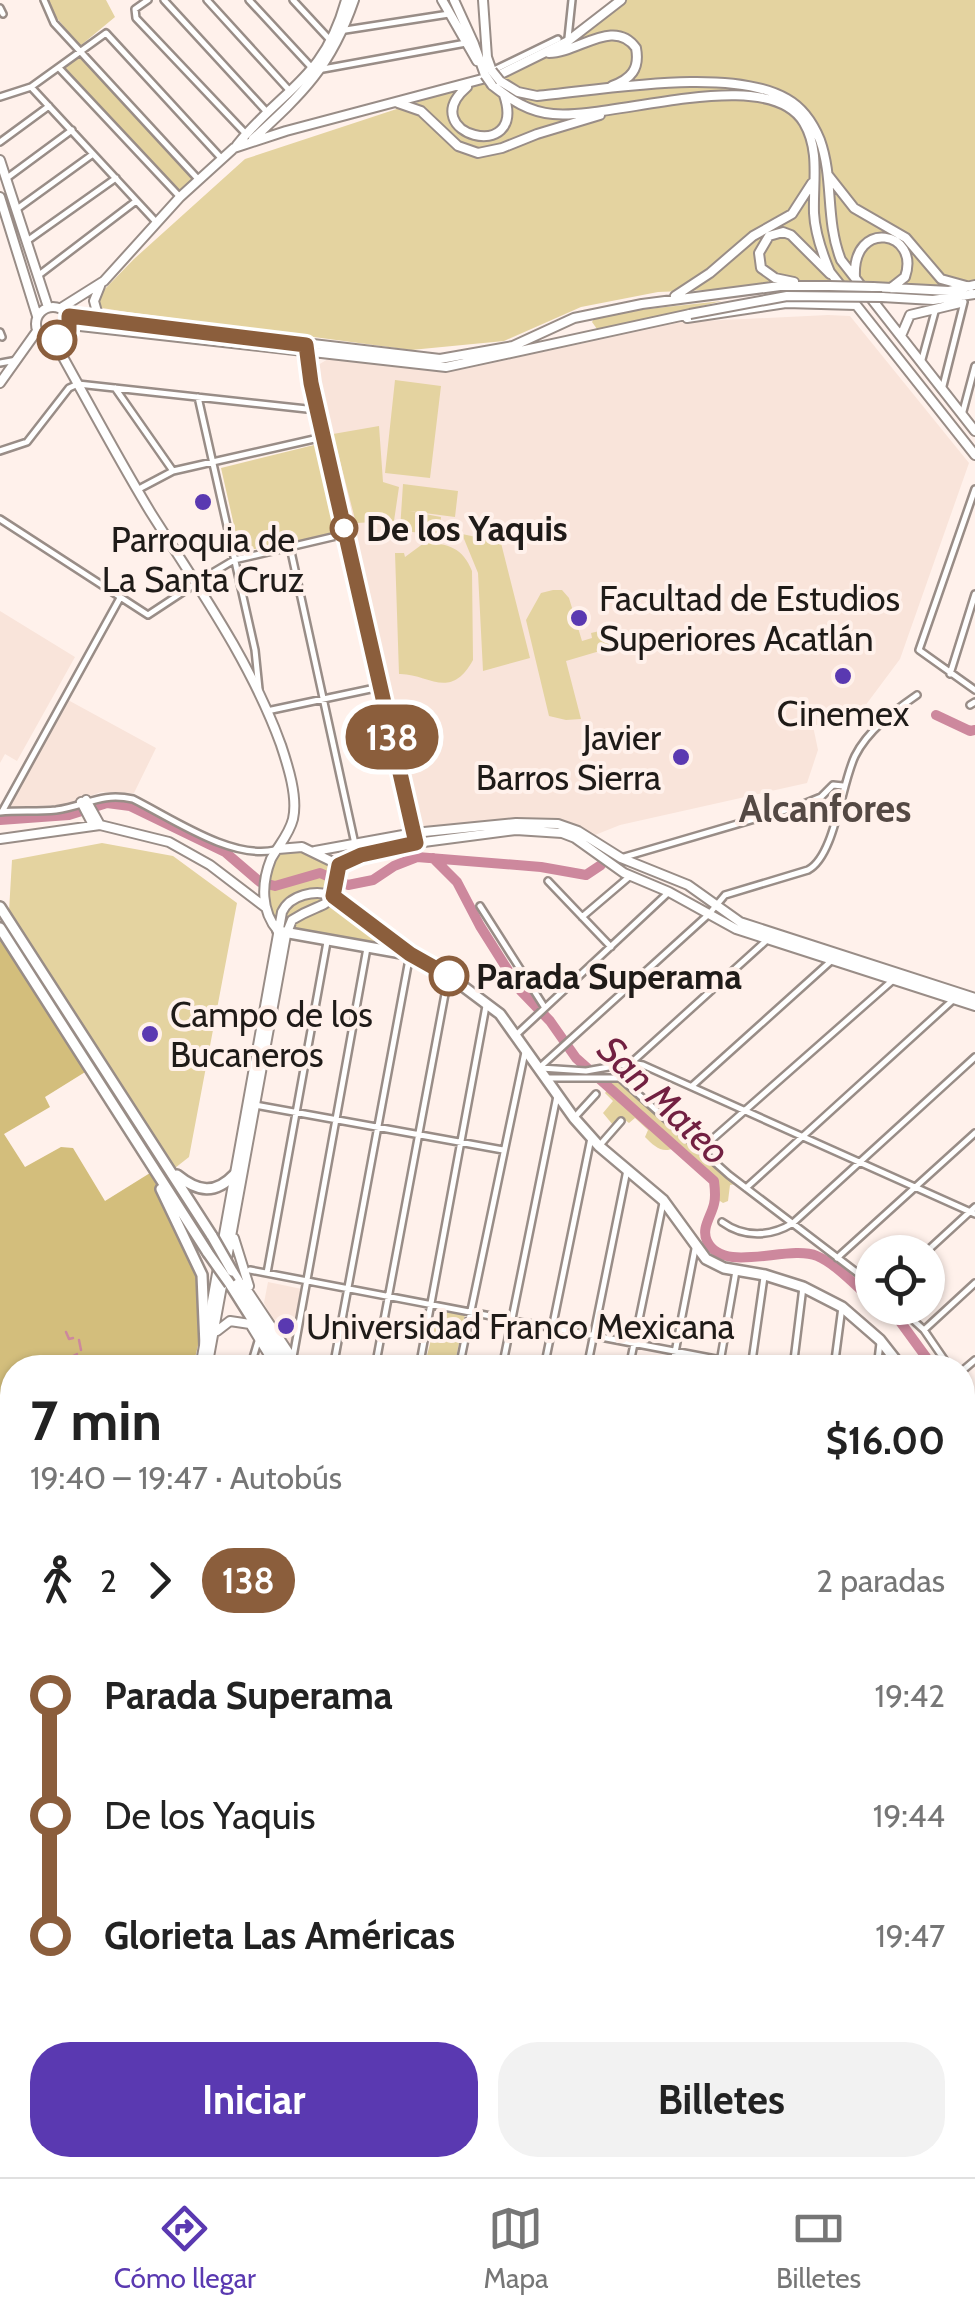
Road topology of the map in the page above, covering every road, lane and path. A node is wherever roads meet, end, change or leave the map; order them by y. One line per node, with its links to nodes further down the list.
1 (44, 0): 18 (street)
2 (148, 0): 39 (street)
3 (164, 0): 35 (street)
4 (206, 0): 28 (street)
5 (249, 0): 21 (street)
6 (293, 0): 16 (street)
7 (442, 0): 13 (main road)
8 (454, 0): 20 (main road)
9 (483, 0): 23 (main road)
10 (572, 0): 15 (street)
11 (621, 0): 15 (main road)
12 (346, 1): 14 (main road)
13 (449, 14): 14 (street); 17 (main road)
14 (340, 31): 16 (main road)
15 (563, 40): 19 (main road); 23 (street)
16 (334, 42): 21 (main road)
17 (466, 43): 20 (main road); 21 (street)
18 (80, 51): 22 (street); 42 (street); 48 (street)
19 (545, 53): 23 (main road); 27 (main road)
20 (480, 63): 23 (main road)
21 (319, 69): 28 (main road); 35 (main road)
22 (60, 70): 26 (street); 50 (street)
23 (494, 77): 24 (main road); 27 (main road); 29 (main road)
24 (475, 82): 29 (main road); 32 (main road)
25 (701, 82): 27 (main road); 31 (main road); 45 (main road)
26 (30, 87): 30 (street); 33 (street)
27 (602, 90)
28 (292, 93): 35 (main road)
29 (504, 95): 34 (main road)
30 (0, 97)
31 (702, 98): 34 (main road); 44 (main road)
32 (398, 103): 34 (main road); 37 (main road)
33 (49, 106): 36 (street); 40 (street)
34 (621, 110)
35 (273, 115): 37 (main road); 38 (main road)
36 (72, 130): 41 (street); 46 (street)
37 (286, 131): 38 (main road)
38 (258, 133): 39 (main road); 39 (main road)
39 (248, 138): 42 (main road)
40 (0, 142)
41 (93, 154): 47 (street); 52 (street)
42 (222, 159): 48 (main road)
43 (0, 160): 46 (main road)
44 (815, 174): 61 (main road); 65 (main road)
45 (828, 175): 59 (main road); 64 (main road)
46 (7, 178): 52 (main road)
47 (116, 178): 51 (street); 57 (street)
48 (198, 179): 50 (main road)
49 (0, 197): 55 (main road)
50 (180, 197): 53 (main road)
51 (136, 201): 53 (street); 58 (street)
52 (17, 209): 57 (main road)
53 (157, 223): 60 (main road)
54 (0, 230): 55 (street)
55 (12, 232): 56 (street); 73 (main road)
56 (1, 241)
57 (27, 241): 58 (main road)
58 (38, 276): 69 (main road)
59 (855, 277): 63 (main road); 79 (main road)
60 (104, 281): 71 (main road); 76 (main road)
61 (834, 284): 62 (main road); 62 (main road); 63 (main road, bridge); 68 (main road)
62 (808, 285): 65 (main road)
63 (892, 288): 64 (main road)
64 (974, 290): 66 (main road); 75 (main road, bridge)
65 (670, 299): 67 (main road); 72 (main road)
66 (964, 302): 70 (main road); 92 (street)
67 (786, 303): 68 (main road); 75 (main road)
68 (856, 305): 99 (main road)
69 (48, 307): 71 (main road); 73 (main road)
70 (936, 308): 79 (main road); 85 (street)
71 (67, 313): 76 (main road); 81 (main road); 82 (main road)
72 (593, 313): 74 (main road); 78 (main road)
73 (37, 316): 77 (main road)
74 (574, 318): 80 (main road); 82 (main road)
75 (672, 318): 78 (main road)
76 (100, 319): 82 (main road)
77 (40, 334): 81 (main road); 84 (main road)
78 (596, 336): 80 (main road)
79 (901, 336): 85 (main road)
80 (579, 339): 83 (main road)
81 (54, 341): 90 (main road)
82 (307, 349): 83 (main road); 89 (main road)
83 (328, 355): 89 (main road)
84 (18, 360): 86 (street); 88 (main road)
85 (921, 363): 92 (main road)
86 (0, 364)
87 (975, 366): 95 (street)
88 (0, 383)
89 (311, 383): 94 (main road)
90 (78, 384): 91 (street); 98 (street); 103 (main road)
91 (115, 388): 93 (street); 101 (street)
92 (942, 390): 95 (main road)
93 (198, 397): 94 (street); 100 (street)
94 (317, 410): 97 (main road)
95 (962, 415): 96 (main road)
96 (975, 431)
97 (324, 437): 100 (street); 105 (main road)
98 (0, 451)
99 (975, 455)
100 (212, 462): 101 (street); 107 (street)
101 (173, 471): 103 (street)
102 (975, 489): 113 (street)
103 (137, 490): 108 (main road)
104 (0, 519): 110 (street)
105 (345, 534): 106 (street); 114 (main road)
106 (290, 547): 107 (street); 118 (street)
107 (234, 560): 108 (street); 111 (street)
108 (199, 582): 110 (street); 112 (main road)
109 (975, 594): 113 (street)
110 (120, 598): 122 (street)
111 (255, 650): 112 (street); 116 (street)
112 (240, 658): 116 (main road)
113 (950, 674): 115 (street)
114 (380, 687): 118 (street); 126 (main road)
115 (975, 690)
116 (259, 692): 119 (main road)
117 (916, 695): 120 (street)
118 (324, 698): 119 (street); 127 (street)
119 (266, 711): 128 (main road)
120 (843, 786): 130 (street); 138 (street)
121 (85, 802): 122 (street); 123 (main road); 128 (street)
122 (1, 812)
123 (94, 822): 125 (main road); 141 (main road)
124 (554, 827): 126 (main road); 130 (main road); 133 (main road)
125 (1, 838)
126 (415, 838): 127 (main road); 131 (main road)
127 (355, 844): 129 (main road)
128 (278, 849): 129 (main road); 141 (main road)
129 (316, 851): 131 (main road)
130 (621, 858): 132 (main road)
131 (339, 870): 136 (main road)
132 (659, 873): 135 (main road); 138 (main road)
133 (627, 874): 135 (main road); 143 (street)
134 (548, 880): 143 (street)
135 (650, 884): 137 (main road)
136 (334, 892): 145 (main road); 145 (main road); 150 (main road)
137 (670, 892): 142 (main road); 148 (street)
138 (716, 904): 142 (street); 146 (main road)
139 (480, 906): 160 (street)
140 (0, 907): 189 (main road)
141 (264, 908): 145 (main road)
142 (710, 914): 146 (main road); 165 (street)
143 (582, 916): 148 (street)
144 (0, 928): 188 (main road)
145 (282, 933): 147 (main road); 173 (main road)
146 (768, 937): 151 (main road); 152 (main road); 164 (street)
147 (327, 941): 149 (main road); 175 (street)
148 (611, 947): 160 (street)
149 (366, 948): 150 (main road); 177 (street)
150 (410, 954): 153 (main road); 179 (street)
151 (831, 961): 152 (main road); 170 (street)
152 (882, 973): 154 (main road); 155 (street); 156 (main road)
153 (449, 976): 158 (main road); 181 (street)
154 (893, 980): 155 (street); 157 (main road)
155 (880, 992): 174 (street)
156 (975, 998)
157 (954, 1000): 159 (main road); 182 (street)
158 (486, 1003): 161 (main road); 183 (street)
159 (975, 1006)
160 (544, 1009): 161 (street)
161 (516, 1035): 162 (main road)
162 (526, 1049): 165 (main road); 185 (street)
163 (975, 1057): 187 (street)
164 (631, 1063): 166 (street); 169 (street); 170 (street)
165 (539, 1068): 167 (street); 168 (main road)
166 (603, 1072): 167 (street); 169 (street)
167 (587, 1074): 168 (street)
168 (546, 1078): 171 (main road)
169 (620, 1078): 186 (street)
170 (692, 1086): 174 (street)
171 (558, 1094): 176 (main road); 218 (street)
172 (596, 1094): 176 (street)
173 (250, 1104): 175 (street); 191 (main road); 196 (main road)
174 (747, 1111): 182 (street); 186 (street)
175 (296, 1113): 177 (street); 206 (street)
176 (574, 1118): 184 (main road)
177 (337, 1120): 179 (street); 208 (street)
178 (621, 1121): 184 (street)
179 (378, 1127): 181 (street); 212 (street)
180 (975, 1132): 192 (street)
181 (419, 1134): 183 (street); 213 (street)
182 (803, 1136): 187 (street); 193 (street)
183 (460, 1142): 185 (street); 215 (street)
184 (595, 1142): 190 (main road); 221 (street)
185 (503, 1150): 217 (street)
186 (700, 1150): 193 (street)
187 (858, 1162): 192 (street); 198 (street)
188 (154, 1168): 210 (main road, bridge); 228 (main road)
189 (171, 1170): 191 (main road); 205 (main road, bridge)
190 (628, 1170): 194 (main road); 224 (street)
191 (235, 1174): 228 (main road)
192 (914, 1187): 195 (street); 201 (street)
193 (746, 1188): 198 (street)
194 (663, 1200): 200 (main road); 227 (street)
195 (973, 1211): 199 (street)
196 (234, 1218): 214 (main road); 223 (main road)
197 (722, 1222): 198 (street)
198 (793, 1222): 201 (street)
199 (945, 1235)
200 (695, 1249): 203 (main road); 229 (street)
201 (837, 1258): 204 (street)
202 (250, 1270): 206 (street)
203 (736, 1271): 207 (main road); 248 (street)
204 (855, 1271)
205 (232, 1272): 214 (main road); 235 (main road)
206 (267, 1274): 208 (street)
207 (764, 1275): 211 (main road); 249 (street)
208 (308, 1280): 212 (street); 237 (street)
209 (975, 1282): 222 (street)
210 (230, 1285): 219 (main road); 234 (main road)
211 (804, 1287): 216 (main road); 250 (street)
212 (348, 1288): 213 (street); 238 (street)
213 (389, 1295): 215 (street); 239 (street)
214 (256, 1299): 236 (main road)
215 (431, 1302): 217 (street); 240 (street)
216 (842, 1308): 226 (main road); 251 (street)
217 (471, 1310): 218 (street); 241 (street)
218 (512, 1318): 221 (street); 242 (street)
219 (250, 1324): 223 (main road); 225 (main road)
220 (919, 1325): 222 (street)
221 (552, 1326): 224 (street); 243 (street)
222 (924, 1330): 254 (street)
223 (215, 1334): 231 (main road)
224 (594, 1334): 227 (street); 244 (street)
225 (258, 1338): 232 (street); 233 (main road)
226 (880, 1340): 252 (street); 253 (main road)
227 (634, 1342): 229 (street); 245 (street)
228 (205, 1346): 230 (main road)
229 (676, 1351): 246 (street); 247 (street)
230 (204, 1355)
231 (208, 1355)
232 (253, 1355)
233 (270, 1355)
234 (272, 1355)
235 (287, 1355)
236 (288, 1355)
237 (293, 1355)
238 (335, 1355)
239 (378, 1355)
240 (421, 1355)
241 (462, 1355)
242 (505, 1355)
243 (546, 1355)
244 (590, 1355)
245 (632, 1355)
246 (675, 1355)
247 (690, 1355)
248 (722, 1355)
249 (753, 1355)
250 (795, 1355)
251 (836, 1355)
252 (878, 1355)
253 (892, 1355)
254 (941, 1355)

